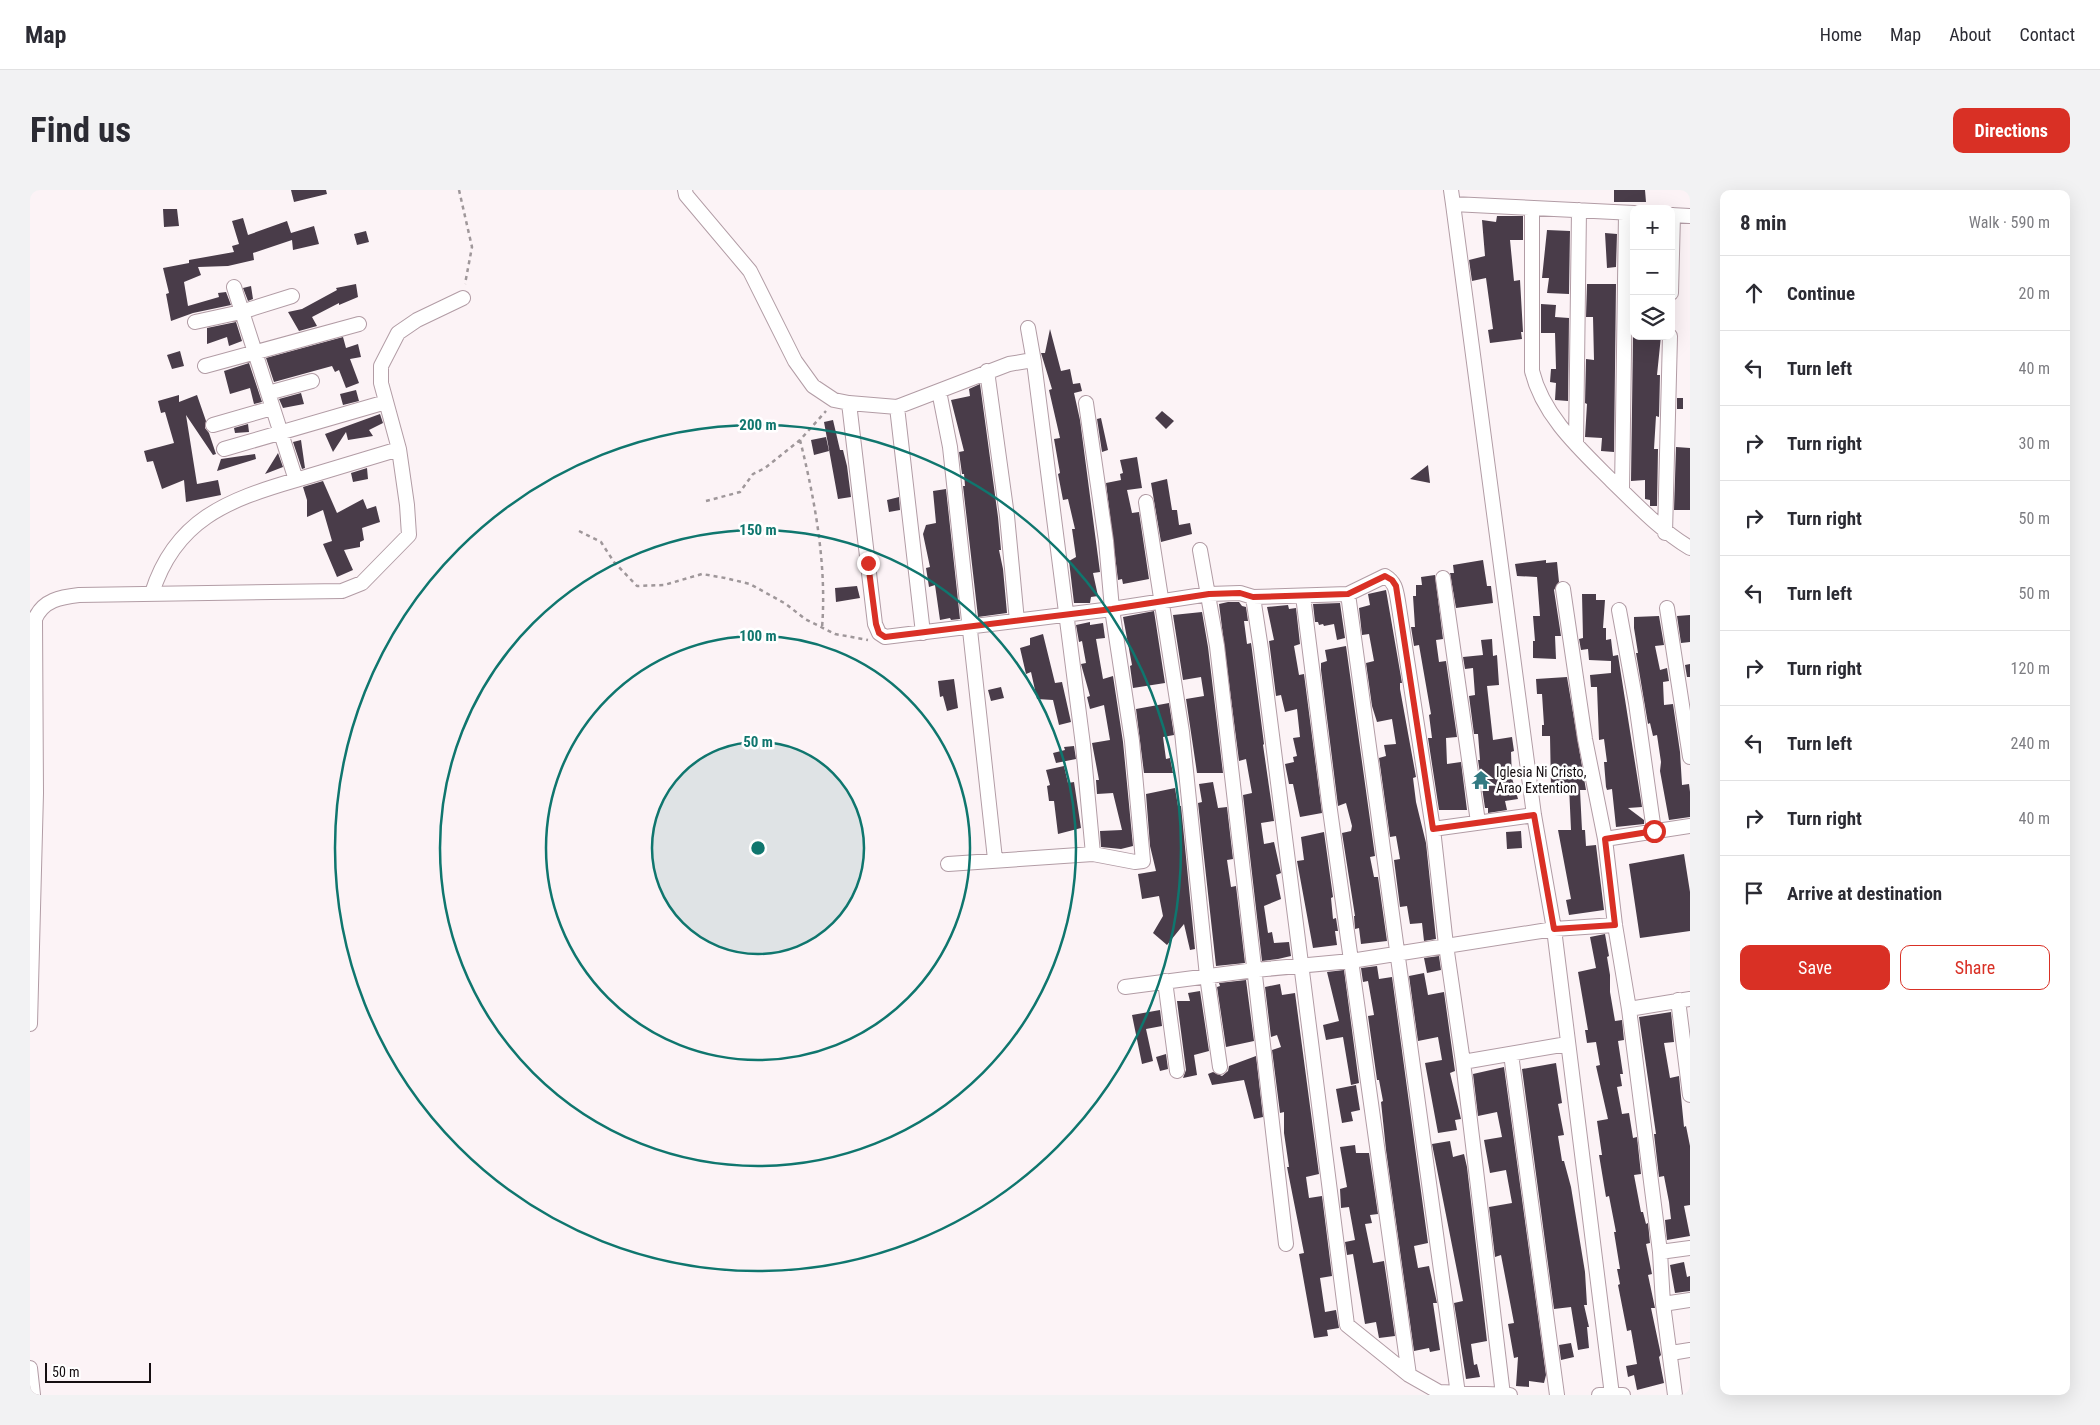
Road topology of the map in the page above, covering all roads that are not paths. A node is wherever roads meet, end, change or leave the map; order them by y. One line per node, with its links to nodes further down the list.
1 (685, 190): 24 (street)
2 (1452, 197): 3 (street); 56 (street)
3 (1532, 208): 4 (street); 30 (street)
4 (1579, 210): 5 (street); 30 (street)
5 (1630, 213): 34 (street)
6 (1675, 215): 7 (street)
7 (1690, 216)
8 (234, 287): 11 (street)
9 (292, 296): 11 (street)
10 (463, 298): 23 (street)
11 (242, 312): 12 (street); 16 (street)
12 (195, 322)
13 (358, 324): 16 (street)
14 (1028, 328): 17 (street)
15 (1670, 340): 36 (street)
16 (254, 351): 18 (street); 22 (street)
17 (1034, 362): 19 (street); 51 (street)
18 (205, 366)
19 (987, 371): 21 (street); 52 (street)
20 (312, 381): 22 (street)
21 (939, 391): 26 (street); 53 (street)
22 (268, 393): 27 (street)
23 (386, 402): 29 (street); 32 (street)
24 (849, 403): 26 (street); 54 (street)
25 (1086, 403): 48 (street)
26 (898, 406): 54 (street)
27 (272, 408): 28 (street); 29 (street)
28 (213, 425)
29 (280, 433): 31 (street); 33 (street)
30 (1576, 444): 34 (street)
31 (224, 449)
32 (399, 449): 33 (street); 41 (street)
33 (296, 480): 41 (street)
34 (1622, 490): 36 (street)
35 (1146, 502): 46 (street)
36 (1665, 533): 37 (street)
37 (1690, 548)
38 (1200, 550): 42 (street)
39 (1443, 578): 57 (street)
40 (1563, 589): 61 (street)
41 (152, 593): 50 (street)
42 (1209, 594): 45 (street); 46 (street); 72 (street)
43 (1348, 594): 44 (street); 59 (street); 69 (street)
44 (1303, 596): 45 (street); 70 (street)
45 (1253, 597): 71 (street)
46 (1161, 602): 48 (street); 73 (street)
47 (1667, 608): 55 (street)
48 (1112, 609): 51 (street); 62 (street)
49 (1618, 610): 60 (street)
50 (34, 611): 68 (street)
51 (1065, 614): 52 (street); 62 (street)
52 (1017, 621): 53 (street)
53 (971, 627): 54 (street); 63 (street)
54 (923, 633)
55 (1690, 757)
56 (1534, 815): 57 (street); 66 (street)
57 (1478, 822): 59 (street)
58 (1690, 826): 60 (street)
59 (1433, 829): 67 (street)
60 (1654, 831): 61 (street)
61 (1605, 839): 65 (street)
62 (1093, 854): 63 (street)
63 (995, 859): 64 (street)
64 (948, 864)
65 (1615, 925): 66 (street); 77 (street)
66 (1554, 929): 67 (street); 79 (street)
67 (1446, 945): 69 (street); 81 (street)
68 (31, 947): 78 (street)
69 (1397, 954): 70 (street); 94 (street)
70 (1351, 961): 71 (street); 93 (street)
71 (1302, 965): 72 (street); 93 (street)
72 (1255, 970): 73 (street); 85 (street)
73 (1207, 976): 74 (street); 82 (street)
74 (1165, 981): 75 (street); 83 (street)
75 (1125, 987)
76 (1684, 1000): 77 (street); 84 (street)
77 (1629, 1009): 87 (street)
78 (30, 1024)
79 (1568, 1044): 80 (street); 100 (street)
80 (1511, 1054): 81 (street); 98 (street)
81 (1463, 1062): 96 (street)
82 (1220, 1068)
83 (1177, 1071)
84 (1690, 1095)
85 (1286, 1244)
86 (1690, 1248): 87 (street)
87 (1660, 1252): 89 (street)
88 (1690, 1300): 89 (street)
89 (1663, 1304): 91 (street)
90 (1690, 1350): 91 (street)
91 (1671, 1353): 102 (street)
92 (30, 1368): 95 (street)
93 (1409, 1375): 94 (street)
94 (1458, 1394): 96 (street)
95 (32, 1395)
96 (1503, 1395): 97 (street)
97 (1511, 1395)
98 (1557, 1395)
99 (1599, 1395): 100 (street)
100 (1612, 1395): 101 (street)
101 (1623, 1395)
102 (1676, 1395)

